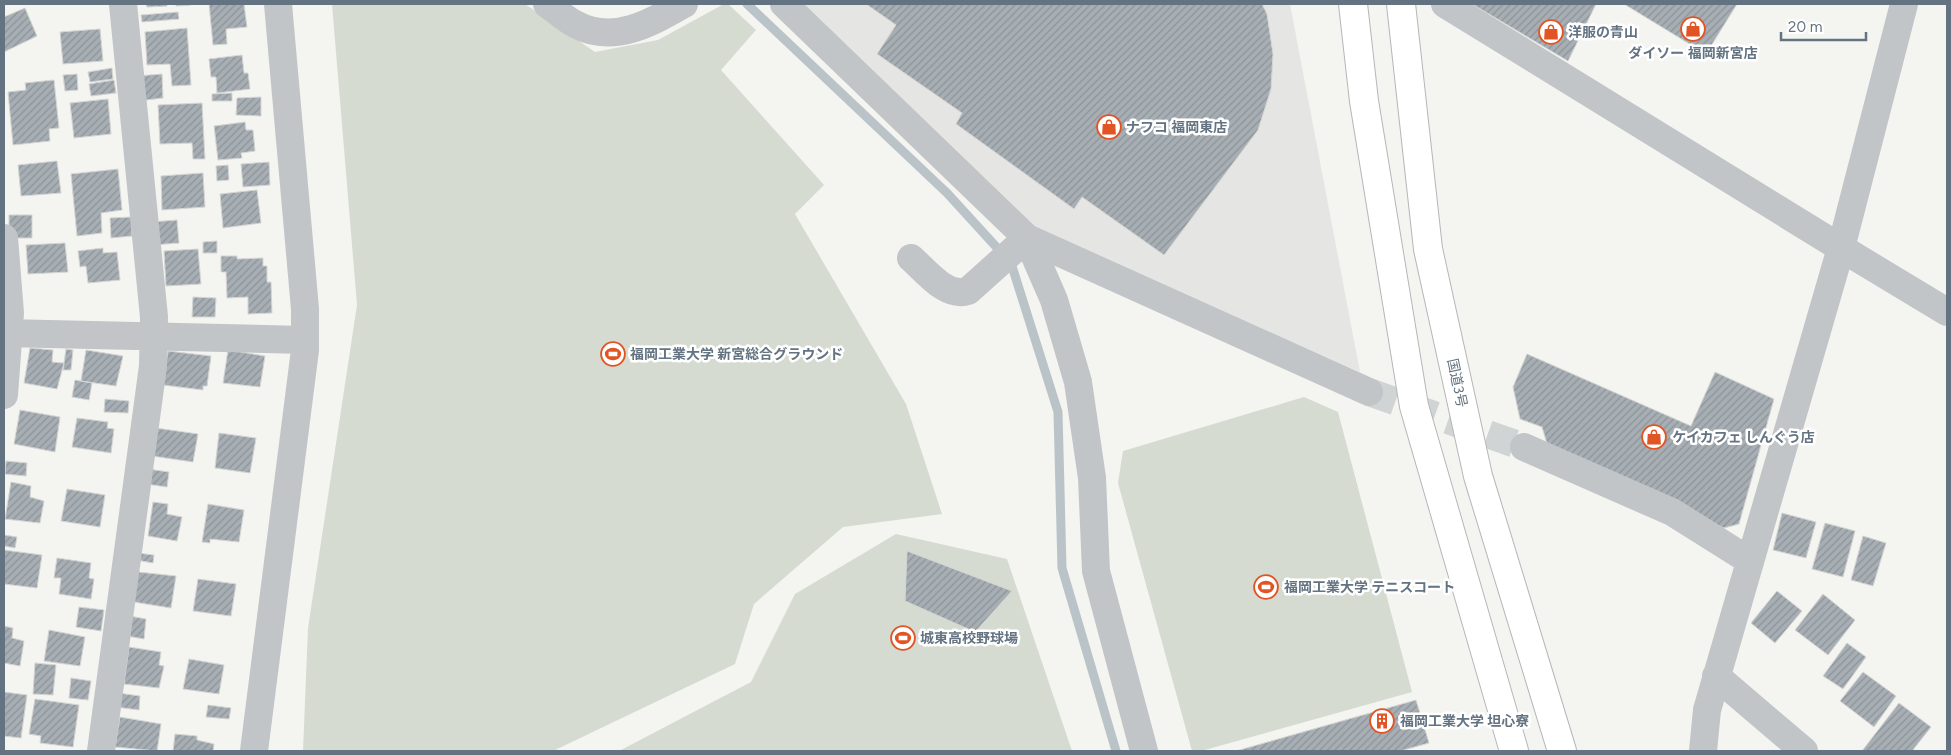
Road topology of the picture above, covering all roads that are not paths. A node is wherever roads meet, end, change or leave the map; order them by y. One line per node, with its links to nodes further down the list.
1 (123, 4): 16 (street)
2 (278, 4): 17 (street)
3 (547, 4): 4 (street)
4 (684, 4)
5 (784, 4): 11 (street)
6 (1353, 4): 26 (highway)
7 (1401, 4): 27 (highway, 国道3号)
8 (1445, 4): 12 (street)
9 (1904, 4): 12 (street)
10 (4, 238): 15 (street)
11 (1027, 238): 13 (street); 18 (street); 25 (street)
12 (1840, 248): 14 (street); 21 (street)
13 (911, 258)
14 (1947, 312)
15 (7, 333): 16 (street); 19 (street)
16 (153, 337): 17 (street); 23 (street)
17 (306, 340): 24 (street)
18 (1369, 392)
19 (4, 395)
20 (1524, 447): 21 (street)
21 (1750, 561): 22 (street)
22 (1716, 676): 28 (street); 29 (street)
23 (101, 751)
24 (254, 751)
25 (1144, 751)
26 (1514, 751)
27 (1562, 751)
28 (1703, 751)
29 (1804, 751)

